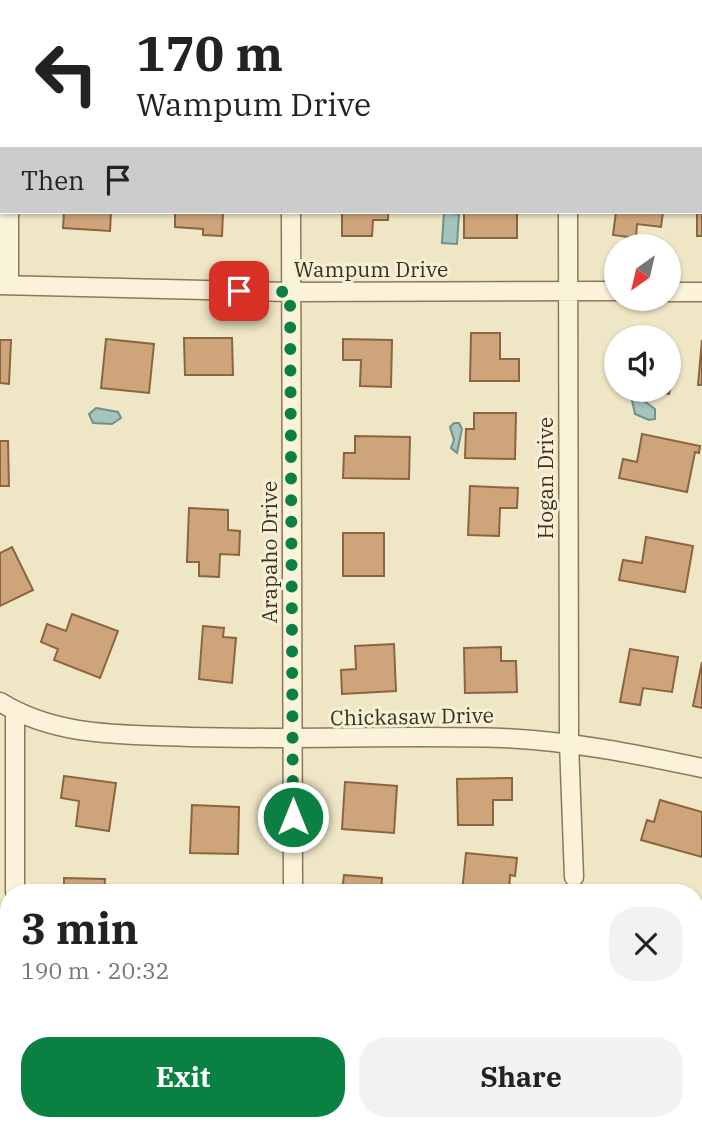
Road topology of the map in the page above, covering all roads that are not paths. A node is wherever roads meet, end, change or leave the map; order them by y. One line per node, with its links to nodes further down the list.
1 (9, 214): 4 (street)
2 (290, 214): 7 (street, Arapaho Drive)
3 (568, 214): 5 (street, Hogan Drive)
4 (5, 285): 7 (street, Wampum Drive)
5 (567, 291): 6 (street, Wampum Drive); 7 (street, Wampum Drive); 12 (street, Hogan Drive)
6 (604, 291)
7 (290, 292): 11 (street, Arapaho Drive)
8 (681, 292): 9 (street)
9 (702, 292)
10 (8, 707): 11 (street, Chickasaw Drive); 15 (street)
11 (293, 740): 12 (street, Chickasaw Drive); 16 (street, Arapaho Drive)
12 (569, 743): 13 (street, Chickasaw Drive); 14 (street, Hogan Drive)
13 (702, 768)
14 (574, 877)
15 (15, 884)
16 (293, 884)

